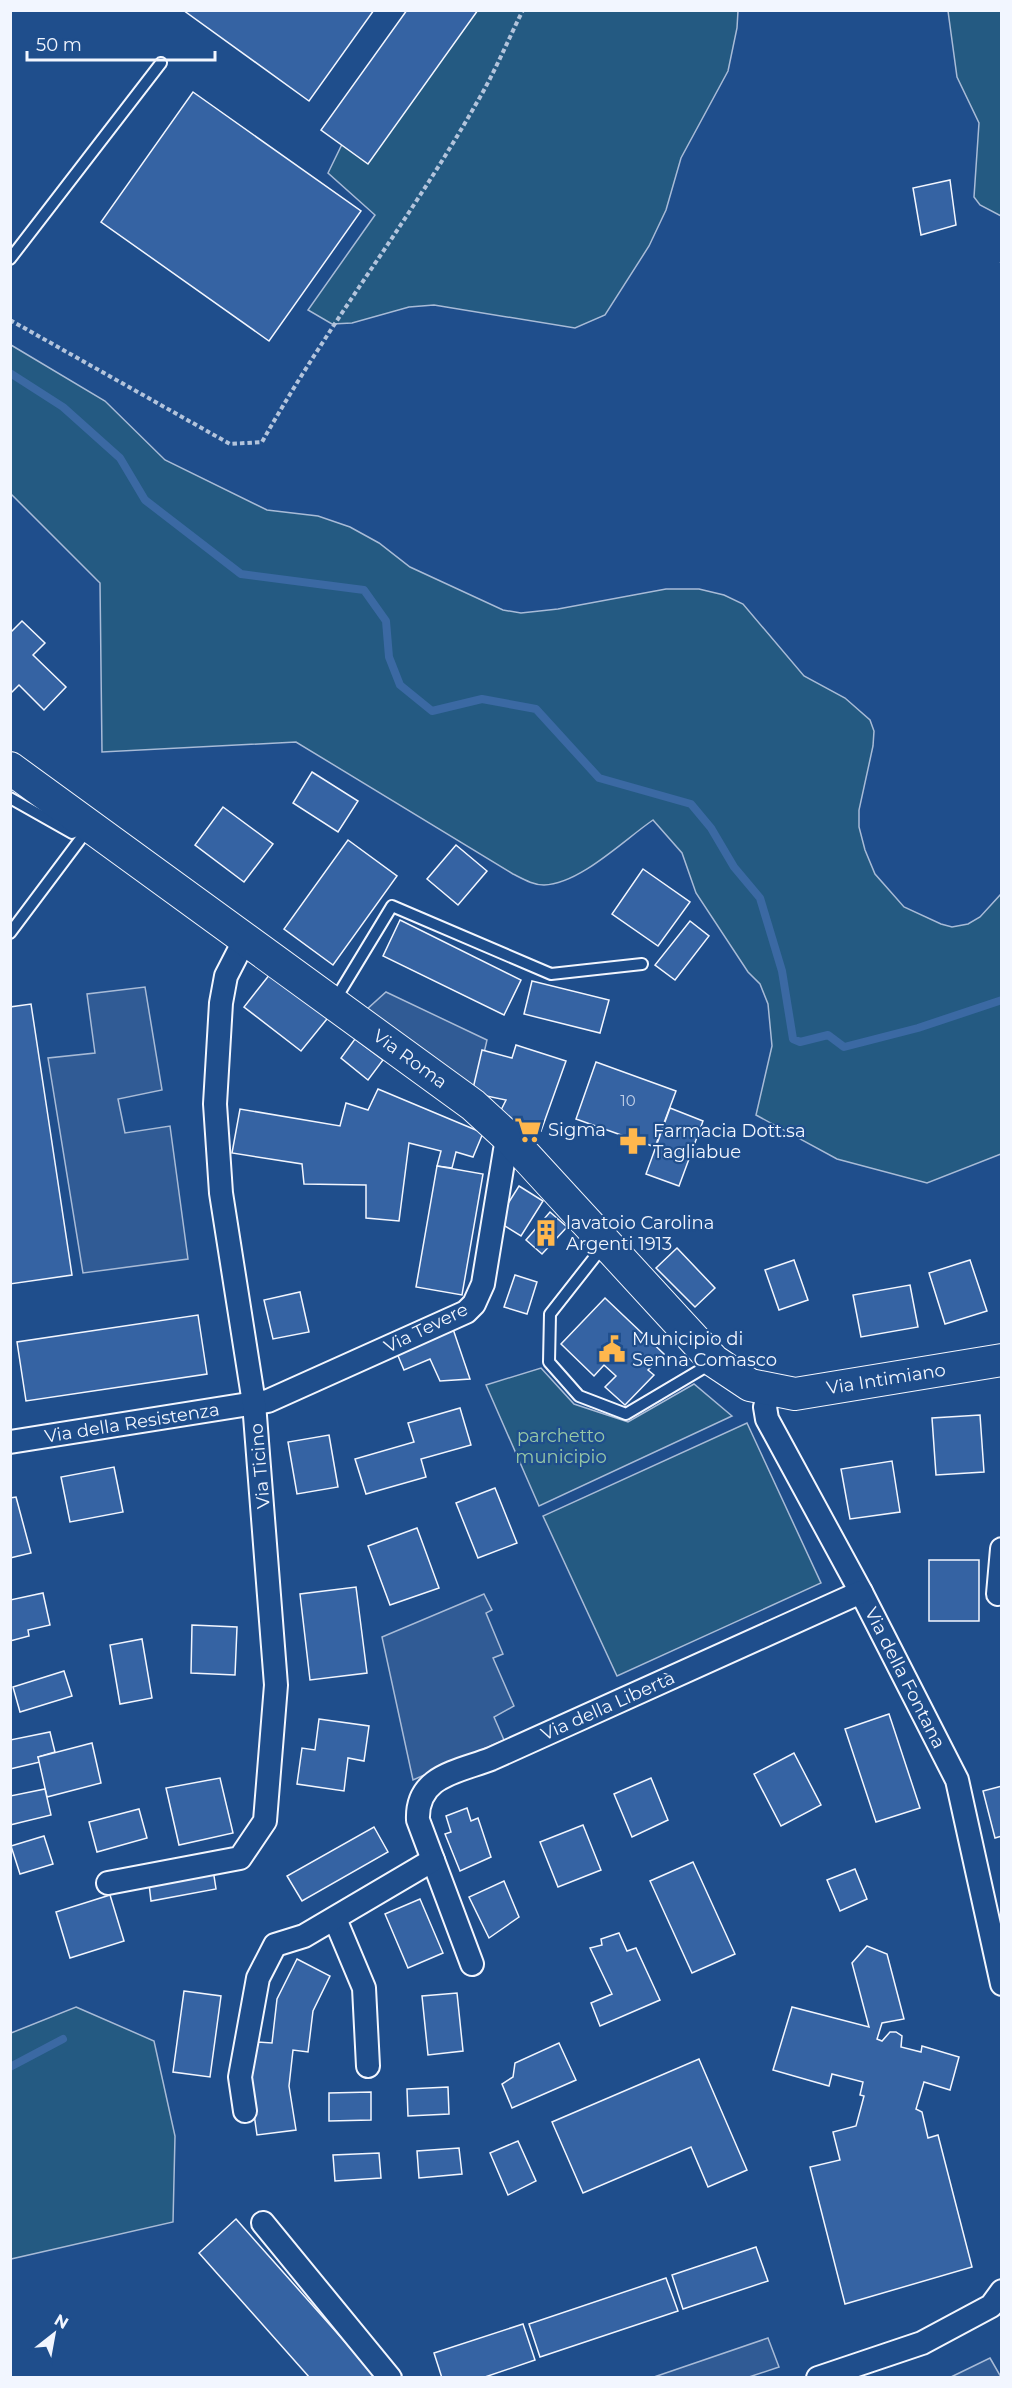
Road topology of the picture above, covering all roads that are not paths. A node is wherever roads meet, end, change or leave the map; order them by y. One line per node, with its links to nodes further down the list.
1 (161, 63): 2 (lane)
2 (10, 260)
3 (10, 768): 5 (street, Via Roma)
4 (10, 798): 5 (lane)
5 (90, 826): 6 (lane); 7 (street, Via Roma)
6 (10, 933)
7 (246, 939): 9 (street, Via Roma); 15 (street, Via Ticino)
8 (642, 964): 9 (lane)
9 (333, 1003): 10 (street, Via Roma)
10 (511, 1140): 11 (street, Via Roma); 15 (street, Via Tevere)
11 (605, 1244): 13 (street, Via Roma); 13 (lane)
12 (1002, 1360): 14 (street, Via Intimiano)
13 (714, 1361): 14 (street, Via Roma)
14 (770, 1390): 18 (street, Via della Fontana)
15 (254, 1403): 16 (street, Via della Resistenza); 21 (street, Via Ticino)
16 (10, 1442)
17 (1002, 1549): 19 (street)
18 (861, 1592): 20 (street, Via della Libertà); 24 (street, Via della Fontana)
19 (998, 1594)
20 (433, 1860): 22 (street); 23 (street, Via della Libertà)
21 (108, 1883)
22 (335, 1919): 25 (street); 26 (street)
23 (472, 1964)
24 (1002, 1984)
25 (368, 2066)
26 (245, 2111)
27 (263, 2223): 29 (street)
28 (1002, 2291): 30 (street)
29 (390, 2378)
30 (818, 2378)

